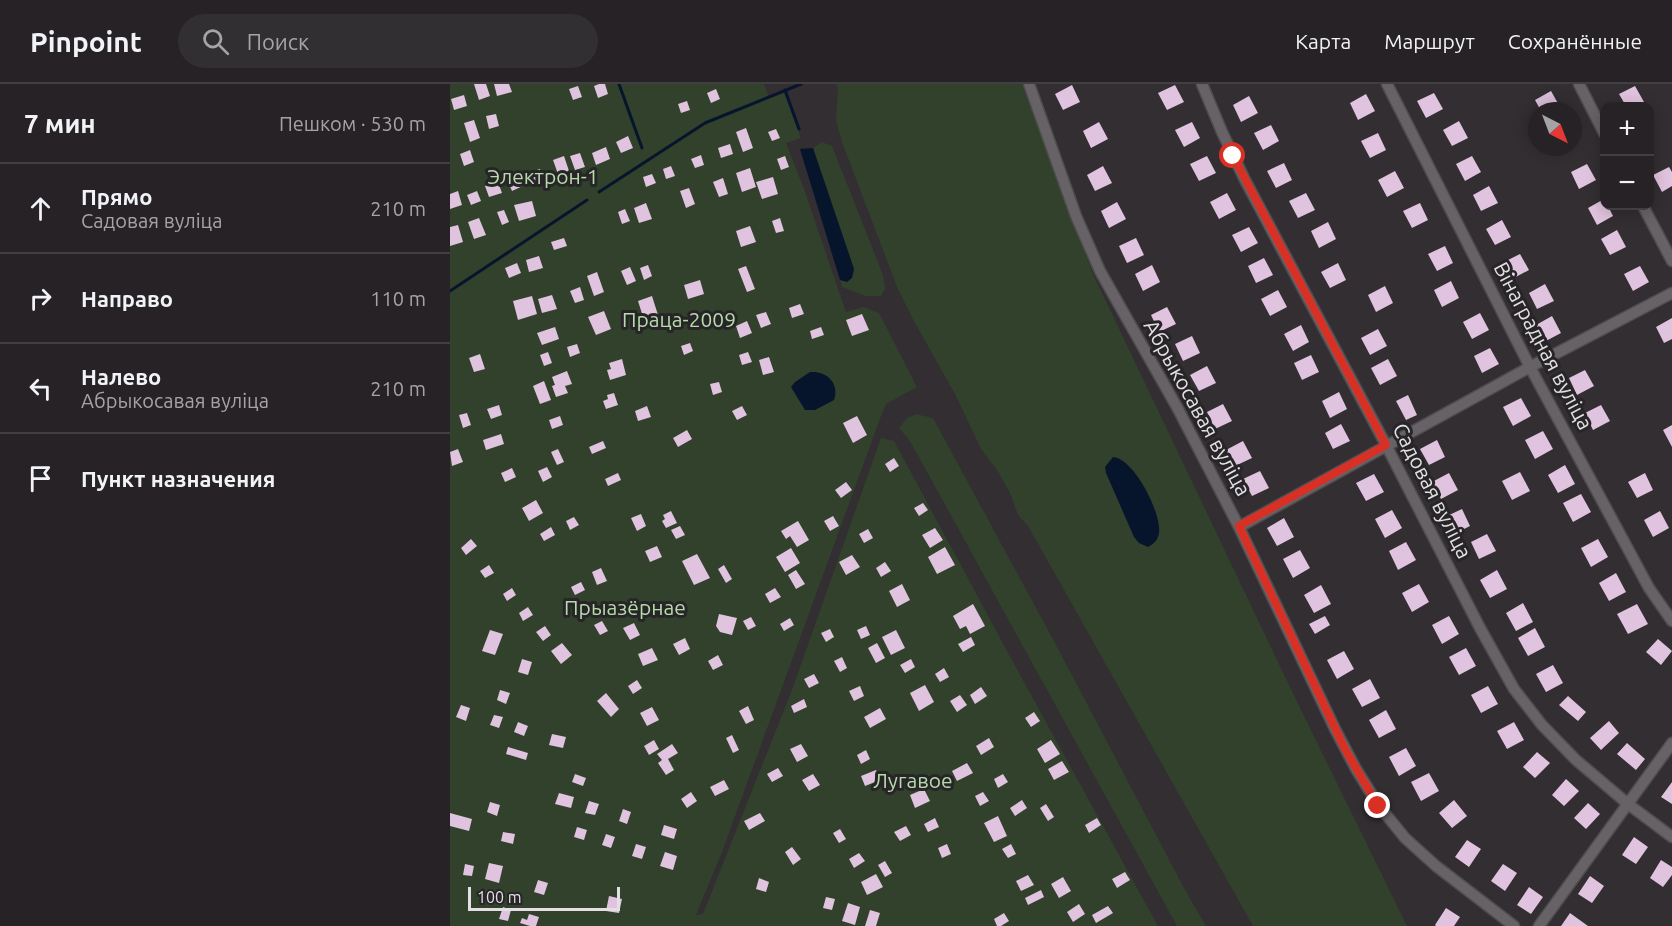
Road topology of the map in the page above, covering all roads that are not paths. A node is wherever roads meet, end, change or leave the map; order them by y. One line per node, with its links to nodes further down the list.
1 (1029, 84): 11 (street, Абрыкосавая вуліца)
2 (1202, 84): 10 (street, Садовая вуліца)
3 (1387, 84): 9 (street, Вінаградная вуліца)
4 (1579, 84): 5 (street)
5 (1600, 124)
6 (1645, 210): 7 (street)
7 (1672, 261)
8 (1672, 293): 9 (street)
9 (1530, 367): 10 (street); 12 (street, Вінаградная вуліца)
10 (1386, 445): 11 (street); 14 (street, Садовая вуліца)
11 (1239, 526): 16 (street, Абрыкосавая вуліца)
12 (1672, 621)
13 (1672, 743): 14 (street)
14 (1628, 804): 15 (street, Садовая вуліца); 17 (street)
15 (1672, 837)
16 (1514, 926)
17 (1539, 926)

